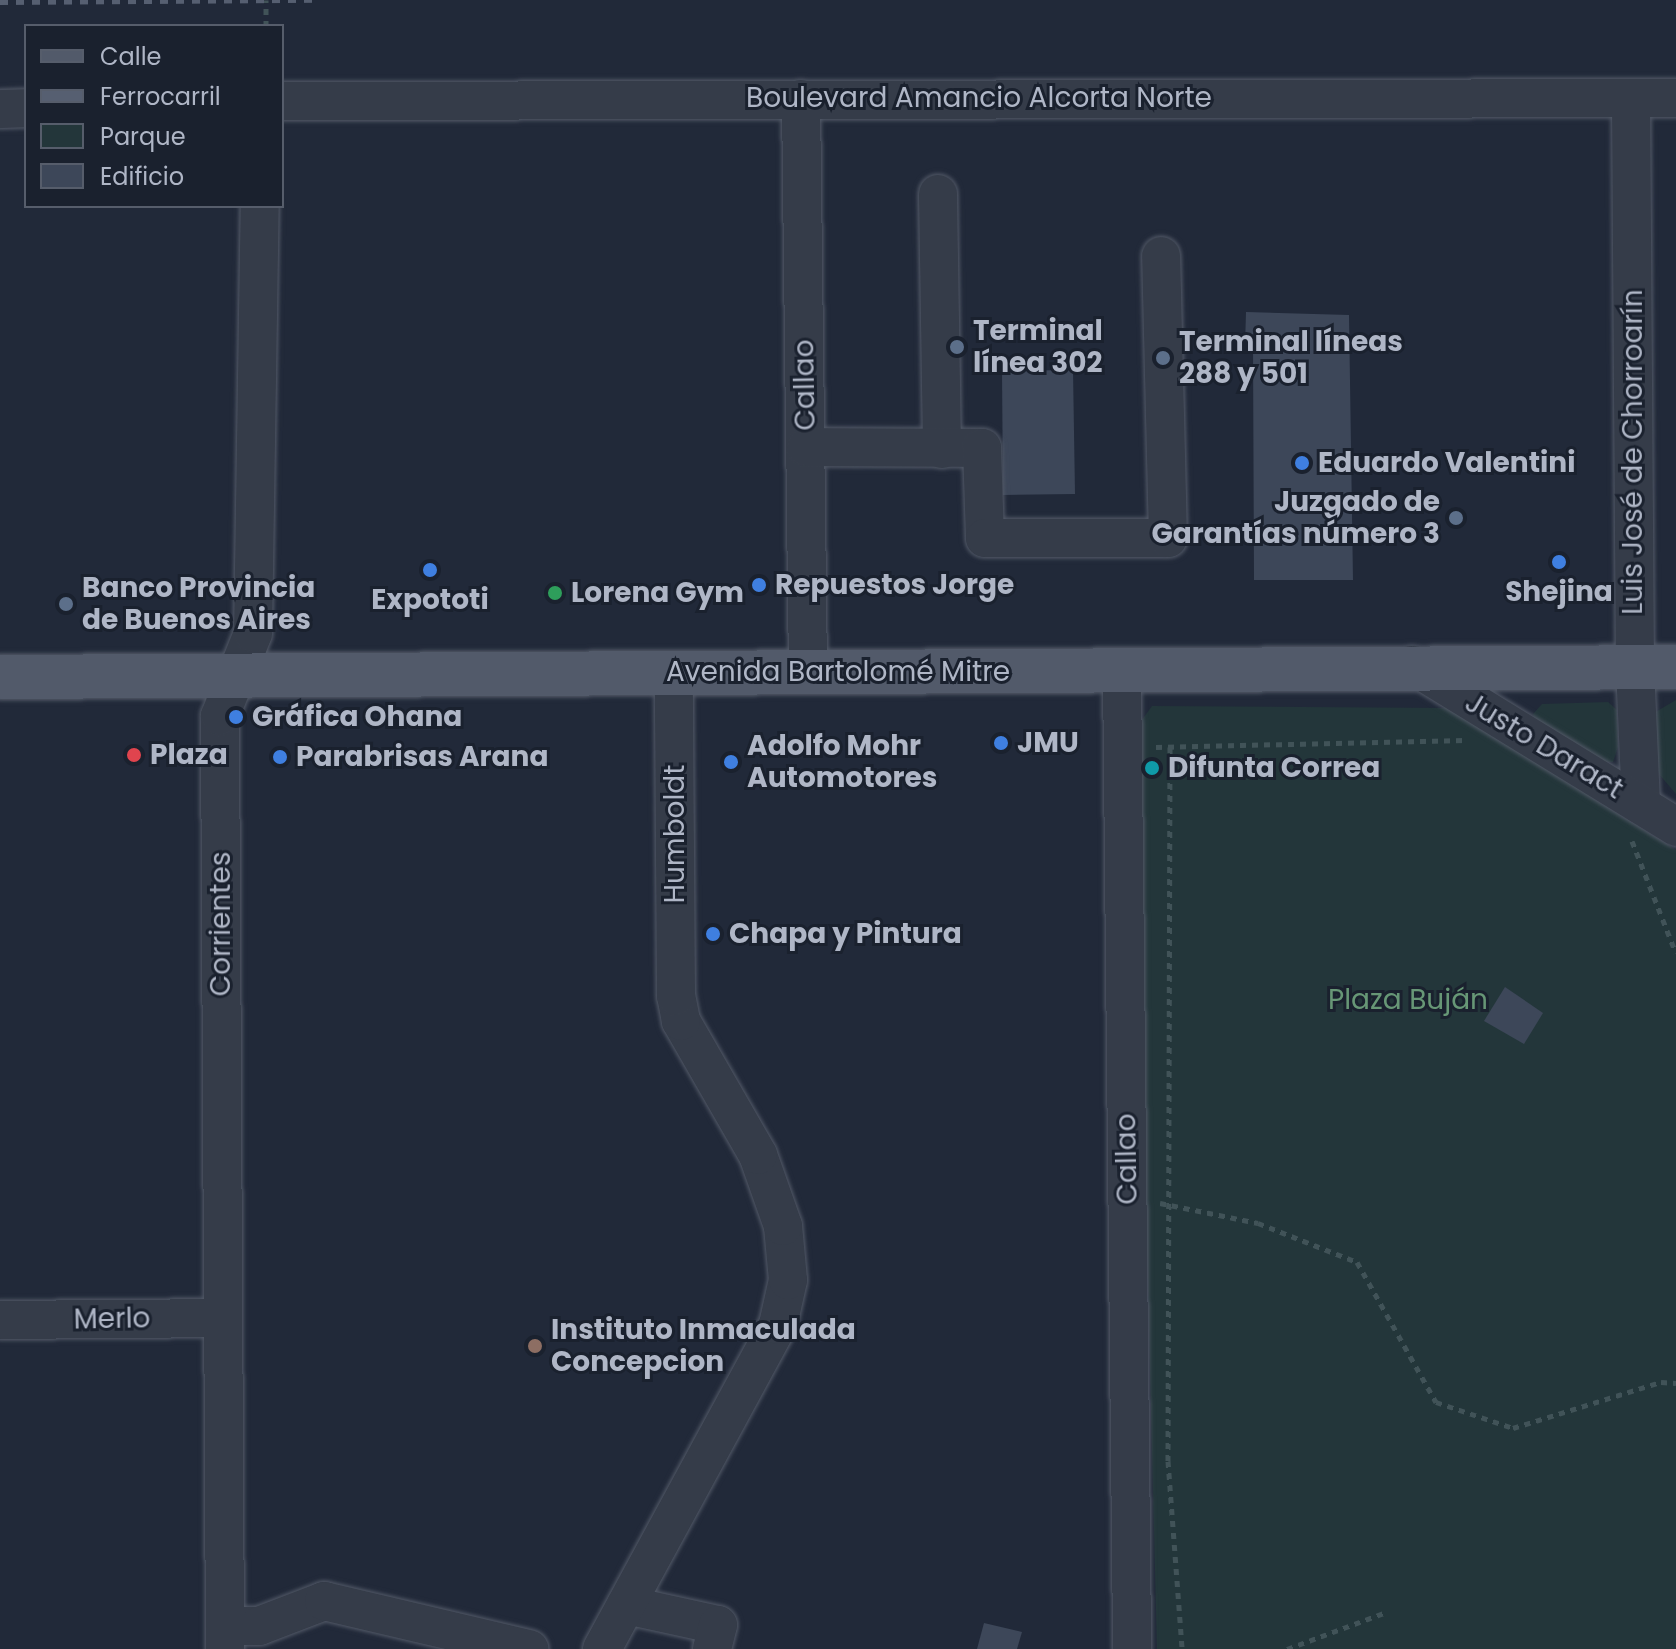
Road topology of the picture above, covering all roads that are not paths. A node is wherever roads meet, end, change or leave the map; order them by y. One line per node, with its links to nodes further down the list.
1 (1676, 98): 3 (street, Boulevard Amancio Alcorta Norte)
2 (801, 99): 3 (street, Boulevard Amancio Alcorta Norte); 4 (street, Boulevard Amancio Alcorta Norte); 10 (street, Callao)
3 (1631, 99): 13 (street, Luis José de Chorroarín)
4 (284, 101)
5 (24, 108): 6 (street)
6 (0, 109)
7 (938, 194): 11 (street)
8 (260, 208): 17 (street, Corrientes)
9 (1161, 256): 11 (street)
10 (806, 447): 11 (street); 15 (street, Callao)
11 (942, 449)
12 (1412, 665): 13 (main road, Avenida Bartolomé Mitre); 14 (main road, Avenida Bartolomé Mitre); 19 (street, Justo Daract)
13 (1656, 667): 19 (street, Luis José de Chorroarín)
14 (1122, 670): 15 (main road, Avenida Bartolomé Mitre); 28 (street, Callao)
15 (808, 672): 16 (main road, Avenida Bartolomé Mitre)
16 (674, 673): 17 (main road, Avenida Bartolomé Mitre); 23 (street, Humboldt)
17 (235, 675): 18 (main road, Avenida Bartolomé Mitre); 21 (street, Corrientes)
18 (0, 677)
19 (1635, 819): 20 (street, Justo Daract)
20 (1676, 827)
21 (223, 1318): 22 (street, Merlo); 24 (street, Corrientes)
22 (0, 1320)
23 (626, 1605): 26 (street, Humboldt); 27 (street)
24 (225, 1638): 25 (street)
25 (529, 1649)
26 (602, 1649)
27 (712, 1649)
28 (1132, 1649)

